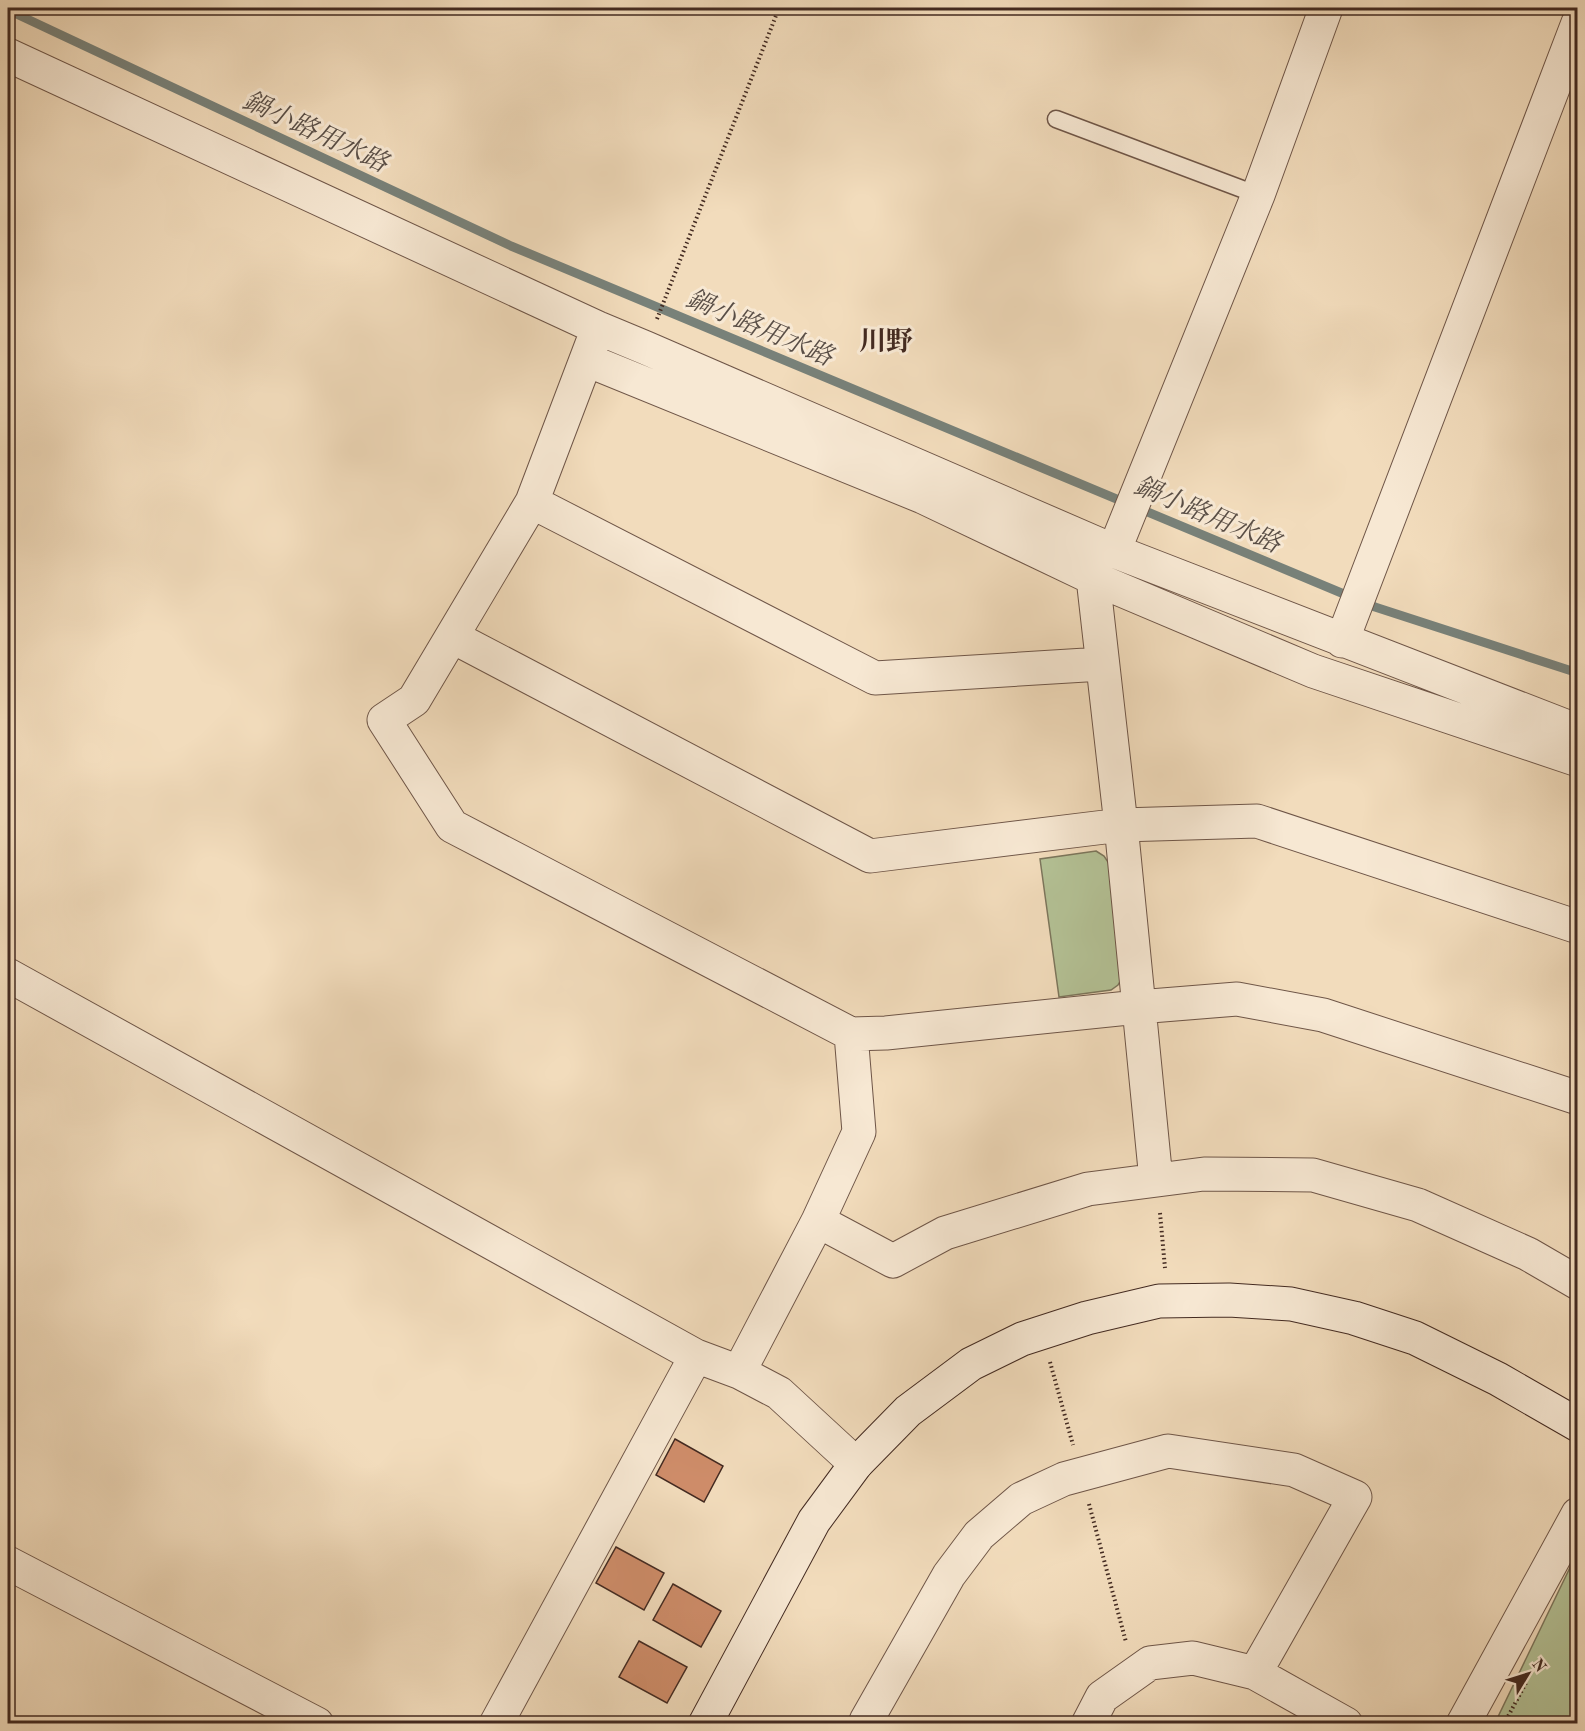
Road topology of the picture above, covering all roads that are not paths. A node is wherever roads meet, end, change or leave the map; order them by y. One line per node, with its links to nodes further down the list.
1 (1326, 8): 5 (street)
2 (1578, 24): 11 (street)
3 (8, 55): 6 (street)
4 (1056, 119): 5 (lane)
5 (1258, 195): 9 (street)
6 (598, 328): 7 (street); 9 (street)
7 (587, 360): 8 (street); 10 (street)
8 (532, 502): 12 (street); 13 (street)
9 (1114, 551): 11 (street)
10 (1093, 578): 13 (street); 15 (street)
11 (1348, 627): 14 (street)
12 (453, 637): 16 (street); 20 (street)
13 (1102, 664): 16 (street)
14 (1578, 731)
15 (1578, 760)
16 (1121, 825): 17 (street); 19 (street)
17 (1578, 927)
18 (8, 975): 25 (street)
19 (1138, 1007): 20 (street); 21 (street); 22 (street)
20 (851, 1034): 23 (street)
21 (1578, 1098)
22 (1156, 1180): 23 (street); 24 (street)
23 (818, 1221): 26 (street)
24 (1578, 1283)
25 (696, 1356): 26 (street); 33 (street)
26 (739, 1372): 28 (street)
27 (1578, 1425): 28 (street)
28 (856, 1464): 34 (street)
29 (1578, 1514): 38 (street)
30 (8, 1563): 32 (street)
31 (1255, 1673): 35 (street); 36 (street); 37 (street)
32 (317, 1724)
33 (496, 1724)
34 (705, 1724)
35 (870, 1724)
36 (1088, 1724)
37 (1346, 1724)
38 (1463, 1724)

